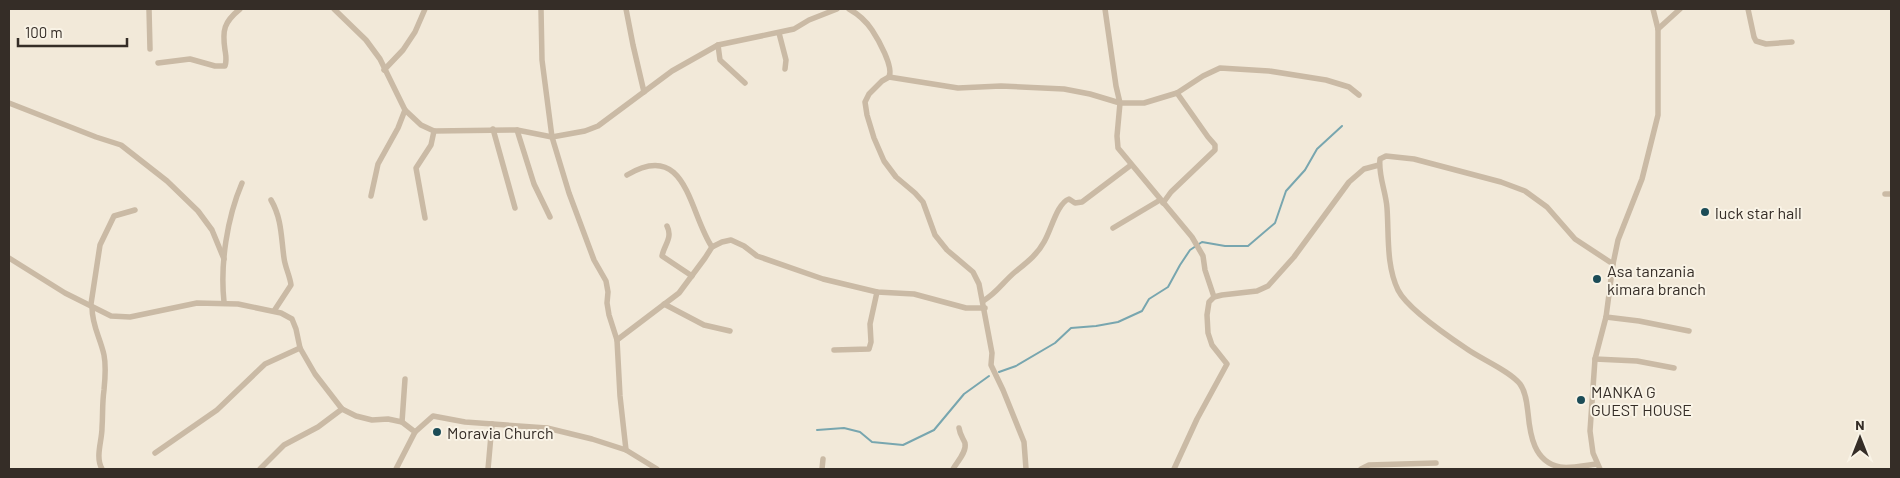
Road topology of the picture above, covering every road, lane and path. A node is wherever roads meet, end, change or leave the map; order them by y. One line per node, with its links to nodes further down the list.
1 (149, 9): 17 (street)
2 (240, 9): 18 (street)
3 (334, 9): 20 (street)
4 (425, 9): 20 (street)
5 (541, 9): 32 (street)
6 (626, 9): 23 (street)
7 (837, 9): 14 (street)
8 (849, 9): 21 (street)
9 (1106, 9): 27 (street)
10 (1653, 9): 13 (street)
11 (1680, 9): 13 (street)
12 (1748, 9): 15 (street)
13 (1658, 29): 49 (street)
14 (779, 33): 16 (street); 19 (street)
15 (1792, 42)
16 (718, 45): 22 (street); 23 (street)
17 (150, 49)
18 (158, 63)
19 (785, 69)
20 (384, 70): 28 (street)
21 (889, 77): 27 (street); 53 (street)
22 (745, 83)
23 (644, 92): 32 (street)
24 (1178, 93): 25 (street); 27 (street); 39 (street)
25 (1358, 95)
26 (9, 103): 48 (street)
27 (1120, 103): 33 (street)
28 (405, 110): 31 (street); 37 (street)
29 (493, 129): 30 (street); 31 (street); 40 (street)
30 (517, 130): 32 (street); 42 (street)
31 (434, 131): 43 (street)
32 (552, 137): 62 (street)
33 (1131, 165): 39 (street); 53 (street)
34 (1379, 165): 49 (street); 52 (street); 77 (street)
35 (627, 175): 46 (street)
36 (242, 183): 48 (street)
37 (371, 196)
38 (271, 200): 58 (street)
39 (1162, 201): 45 (street); 52 (street)
40 (515, 208)
41 (135, 210): 56 (street)
42 (550, 217)
43 (425, 218)
44 (667, 226): 50 (street)
45 (1113, 228)
46 (712, 247): 50 (street); 51 (street)
47 (9, 258): 56 (street)
48 (224, 259): 54 (street)
49 (1613, 264): 59 (street)
50 (692, 276): 55 (street)
51 (877, 292): 57 (street); 64 (street)
52 (1214, 297): 86 (street)
53 (983, 301): 57 (street)
54 (224, 302): 56 (street); 58 (street)
55 (664, 304): 61 (street); 62 (street)
56 (92, 306): 78 (street)
57 (985, 308): 85 (street)
58 (274, 311): 63 (street)
59 (1606, 317): 60 (street); 65 (street)
60 (1689, 331)
61 (730, 332)
62 (617, 340): 73 (street)
63 (300, 348): 68 (street); 74 (street)
64 (834, 350)
65 (1595, 359): 66 (street); 77 (street)
66 (1674, 368)
67 (405, 380): 69 (street)
68 (342, 409): 69 (street); 79 (street)
69 (402, 422): 72 (street)
70 (492, 424): 72 (street); 73 (street); 81 (street)
71 (959, 428): 84 (street)
72 (415, 432): 80 (street)
73 (626, 450): 82 (street)
74 (155, 453)
75 (823, 459): 83 (street)
76 (1436, 463): 87 (street)
77 (1599, 466)
78 (102, 469)
79 (260, 469)
80 (396, 469)
81 (488, 469)
82 (657, 469)
83 (822, 469)
84 (953, 469)
85 (1026, 469)
86 (1174, 469)
87 (1361, 469)

